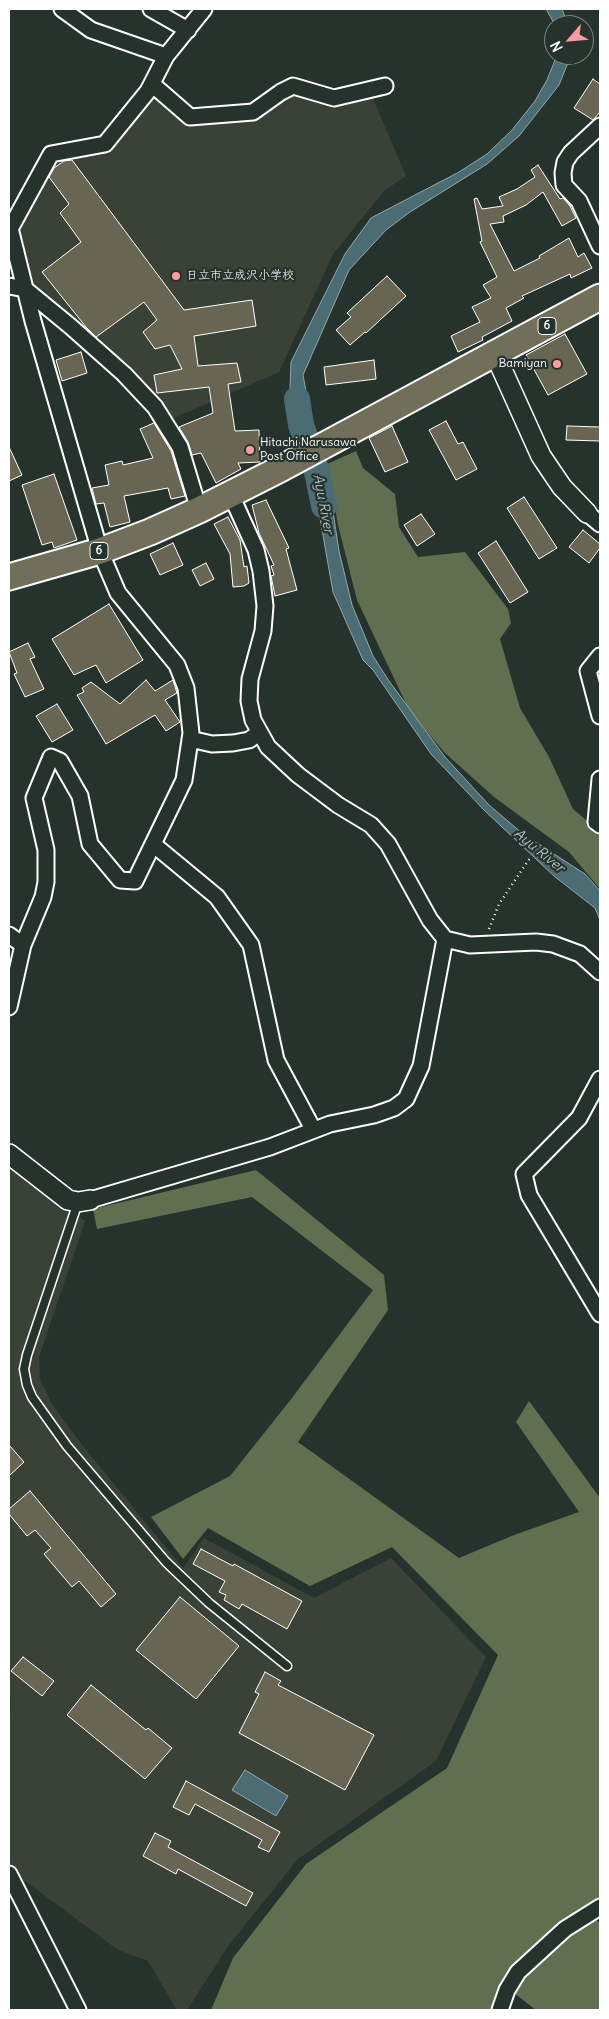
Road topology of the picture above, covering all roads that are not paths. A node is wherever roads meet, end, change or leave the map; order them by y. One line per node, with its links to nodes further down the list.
1 (62, 9): 5 (street)
2 (151, 9): 4 (street)
3 (204, 9): 4 (street)
4 (188, 30): 5 (street)
5 (166, 56): 6 (street)
6 (152, 84): 7 (street); 9 (street)
7 (385, 86)
8 (600, 126): 10 (street)
9 (9, 227): 12 (street)
10 (600, 246)
11 (9, 286): 12 (street)
12 (24, 289): 16 (street); 18 (street)
13 (600, 297): 14 (highway, 6)
14 (495, 354): 15 (highway, 6); 17 (street)
15 (231, 495): 16 (highway, 6); 22 (street)
16 (199, 510): 18 (highway, 6)
17 (594, 519)
18 (100, 551): 19 (highway, 6); 23 (street)
19 (9, 576)
20 (600, 656): 21 (street)
21 (600, 716)
22 (259, 733): 23 (street); 28 (street)
23 (190, 739): 26 (street)
24 (600, 779): 25 (street)
25 (600, 825)
26 (153, 844): 29 (street); 33 (street)
27 (9, 935): 29 (street)
28 (445, 939): 30 (street); 33 (street)
29 (23, 945): 31 (street)
30 (600, 972)
31 (9, 1007)
32 (599, 1088): 36 (street)
33 (313, 1129): 35 (street)
34 (9, 1154): 35 (street)
35 (84, 1201): 37 (lane)
36 (600, 1314)
37 (287, 1666)
38 (9, 1874): 40 (street)
39 (600, 1907): 41 (street)
40 (78, 2010)
41 (500, 2010)

